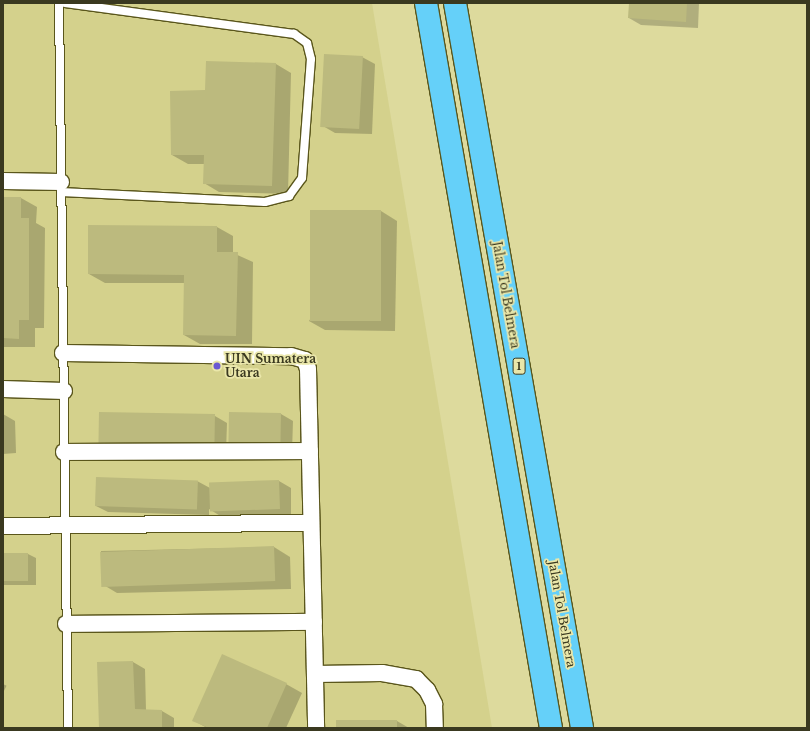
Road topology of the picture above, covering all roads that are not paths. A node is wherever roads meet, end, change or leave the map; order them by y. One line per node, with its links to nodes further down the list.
1 (59, 3): 6 (lane)
2 (65, 3): 6 (lane)
3 (426, 3): 21 (highway)
4 (455, 3): 22 (highway, Jalan Tol Belmera / 1)
5 (3, 181): 6 (street)
6 (61, 187): 7 (lane)
7 (63, 353): 9 (lane); 10 (street)
8 (3, 389): 9 (street)
9 (64, 391): 11 (lane)
10 (310, 451): 11 (street); 12 (street)
11 (64, 452): 13 (lane)
12 (312, 523): 13 (street); 15 (street)
13 (65, 524): 14 (street); 16 (lane)
14 (3, 526)
15 (314, 622): 16 (street); 17 (street)
16 (66, 624): 18 (lane)
17 (315, 674): 19 (street); 20 (street)
18 (68, 728)
19 (316, 728)
20 (435, 728)
21 (551, 728)
22 (582, 728)

